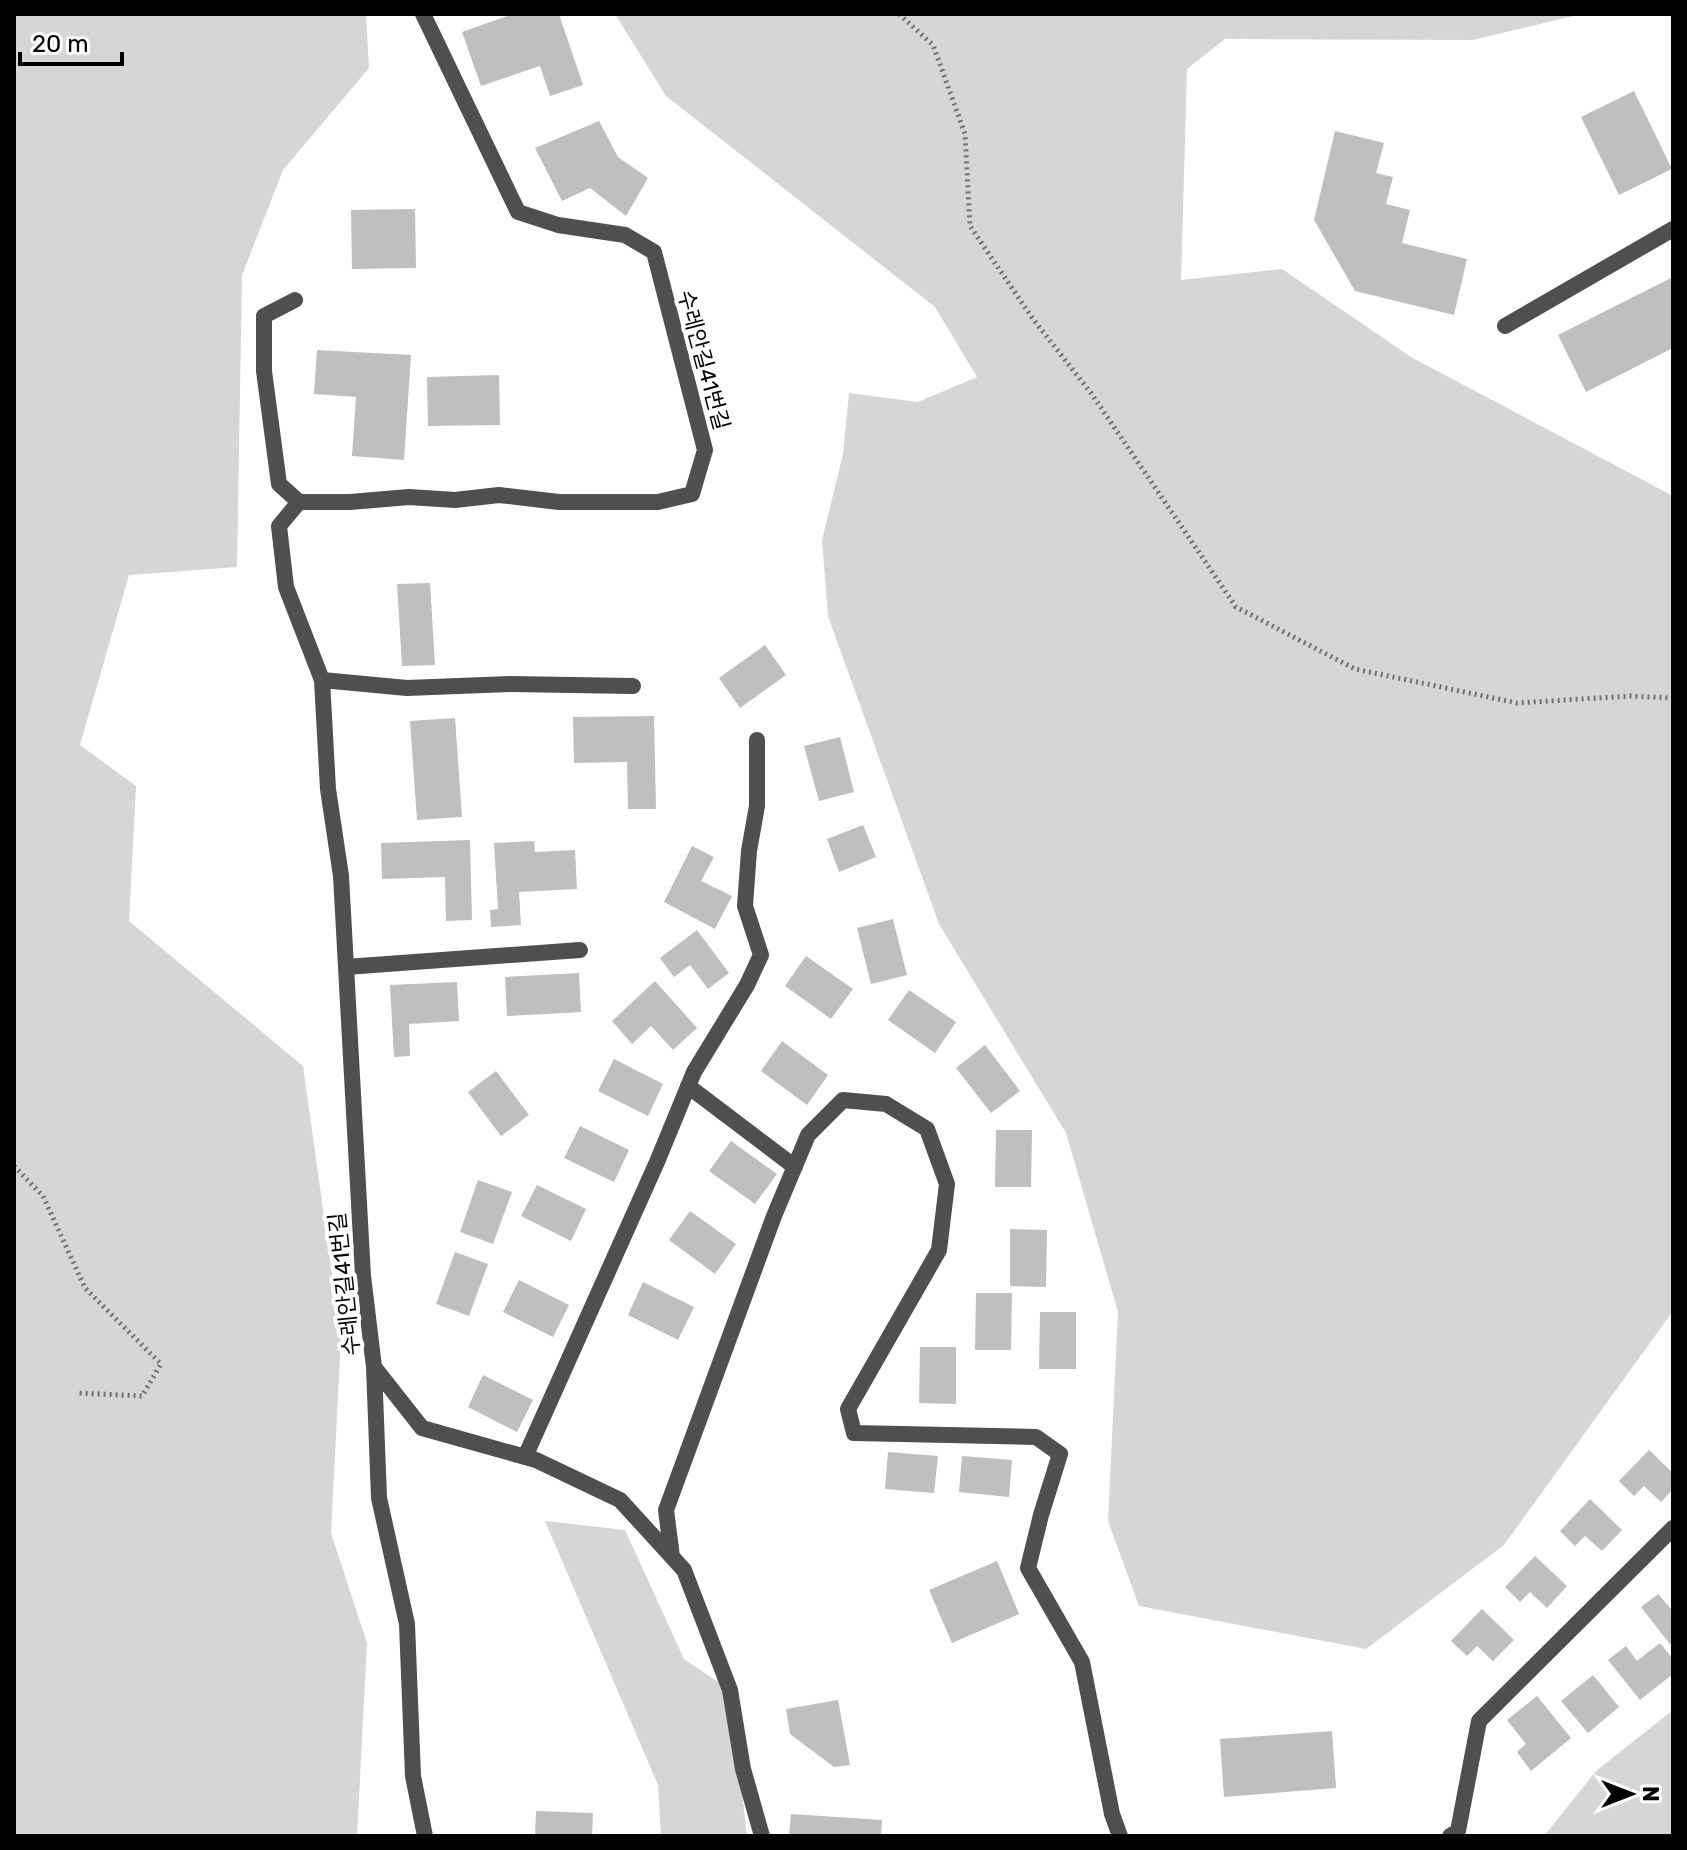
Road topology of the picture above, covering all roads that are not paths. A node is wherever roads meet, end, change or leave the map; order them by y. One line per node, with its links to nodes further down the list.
1 (423, 14): 5 (lane, 수레안길41번길)
2 (1673, 229): 4 (lane)
3 (295, 300): 5 (lane)
4 (1505, 326)
5 (299, 502): 6 (lane, 수레안길41번길)
6 (322, 680): 7 (lane); 10 (lane, 수레안길41번길)
7 (633, 686)
8 (757, 740): 11 (lane)
9 (580, 950): 10 (lane)
10 (346, 967): 13 (lane, 수레안길41번길)
11 (688, 1086): 12 (lane); 14 (lane)
12 (795, 1167): 16 (lane); 19 (lane)
13 (374, 1367): 14 (lane, 수레안길41번길); 17 (lane)
14 (525, 1457): 16 (lane, 수레안길41번길)
15 (1673, 1528): 20 (lane)
16 (672, 1557): 18 (lane, 수레안길41번길)
17 (425, 1836)
18 (762, 1836)
19 (1120, 1836)
20 (1450, 1836)

